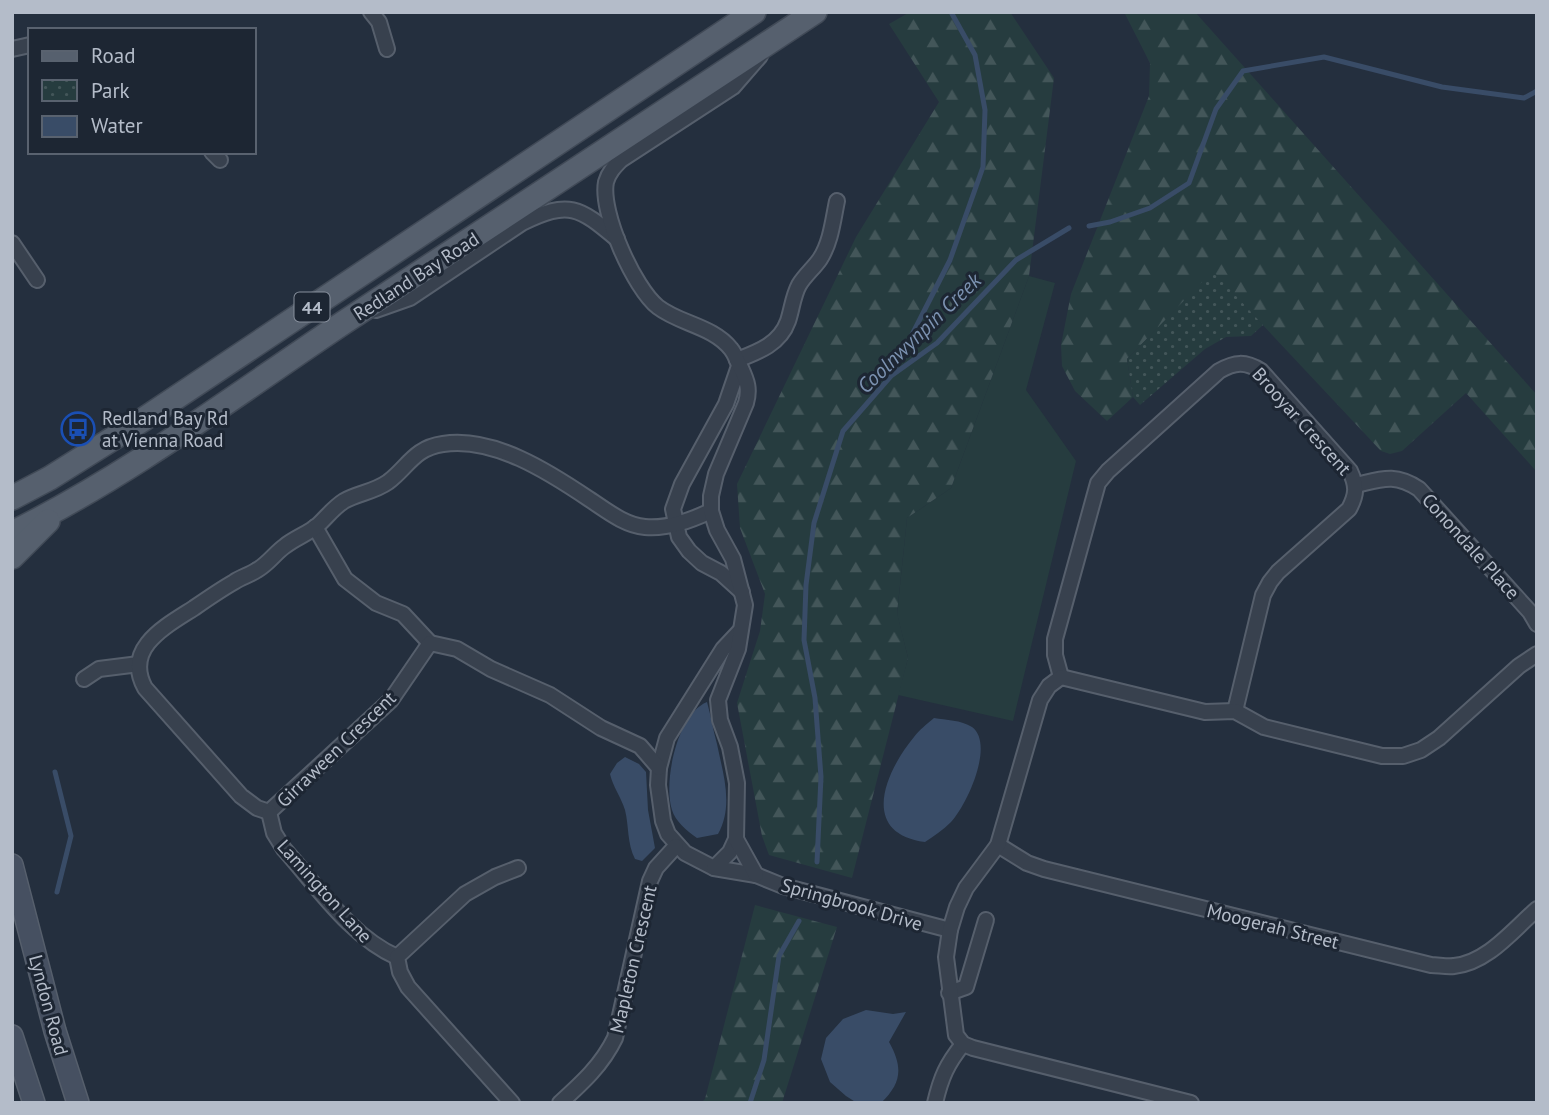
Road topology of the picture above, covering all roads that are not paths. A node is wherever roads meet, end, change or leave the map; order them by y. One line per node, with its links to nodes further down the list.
1 (371, 12): 5 (street)
2 (754, 12): 13 (main road, Redland Bay Road / 44)
3 (815, 12): 4 (main road, Redland Bay Road / 44)
4 (776, 38): 7 (street, Springbrook Drive); 10 (main road, Redland Bay Road / 44)
5 (387, 49)
6 (837, 201): 11 (street)
7 (617, 239): 10 (street, Springbrook Drive); 11 (street, Springbrook Drive)
8 (12, 243): 9 (street)
9 (37, 280)
10 (344, 322): 14 (main road, Redland Bay Road / 44)
11 (738, 363): 15 (street, Springbrook Drive); 16 (street)
12 (1356, 485): 21 (street, Conondale Place); 26 (street, Brooyar Crescent); 28 (street, Brooyar Crescent)
13 (12, 498)
14 (57, 510): 18 (main road, Redland Bay Road / 44); 19 (main road)
15 (712, 511): 16 (street); 20 (street, Springbrook Drive)
16 (676, 525): 17 (street); 20 (street)
17 (315, 527): 23 (street); 25 (street)
18 (12, 533)
19 (12, 557)
20 (744, 594): 22 (street, Springbrook Drive)
21 (1537, 624)
22 (739, 632): 29 (street); 33 (street, Springbrook Drive)
23 (430, 643): 30 (street); 32 (street, Girraween Crescent)
24 (1537, 654): 28 (street)
25 (139, 664): 27 (street); 32 (street, Girraween Crescent)
26 (1061, 677): 28 (street); 34 (street)
27 (84, 679)
28 (1235, 711)
29 (667, 738): 30 (street); 31 (street)
30 (640, 746): 31 (street)
31 (659, 768): 35 (street)
32 (269, 813): 43 (street, Lamington Lane)
33 (736, 839): 38 (street); 39 (street, Springbrook Drive)
34 (998, 845): 40 (street, Moogerah Street); 42 (street)
35 (677, 846): 38 (street, Springbrook Drive); 50 (street, Mapleton Crescent)
36 (12, 866): 48 (main road, Lyndon Road)
37 (518, 868): 43 (street)
38 (714, 868): 39 (street, Springbrook Drive)
39 (755, 874): 42 (street, Springbrook Drive)
40 (1537, 909)
41 (986, 920): 44 (street)
42 (950, 930): 44 (street)
43 (397, 957): 49 (street)
44 (949, 993): 46 (street)
45 (12, 1036): 47 (main road)
46 (963, 1044): 51 (street); 52 (street)
47 (34, 1103)
48 (78, 1103)
49 (512, 1103)
50 (560, 1103)
51 (935, 1103)
52 (1191, 1103)

